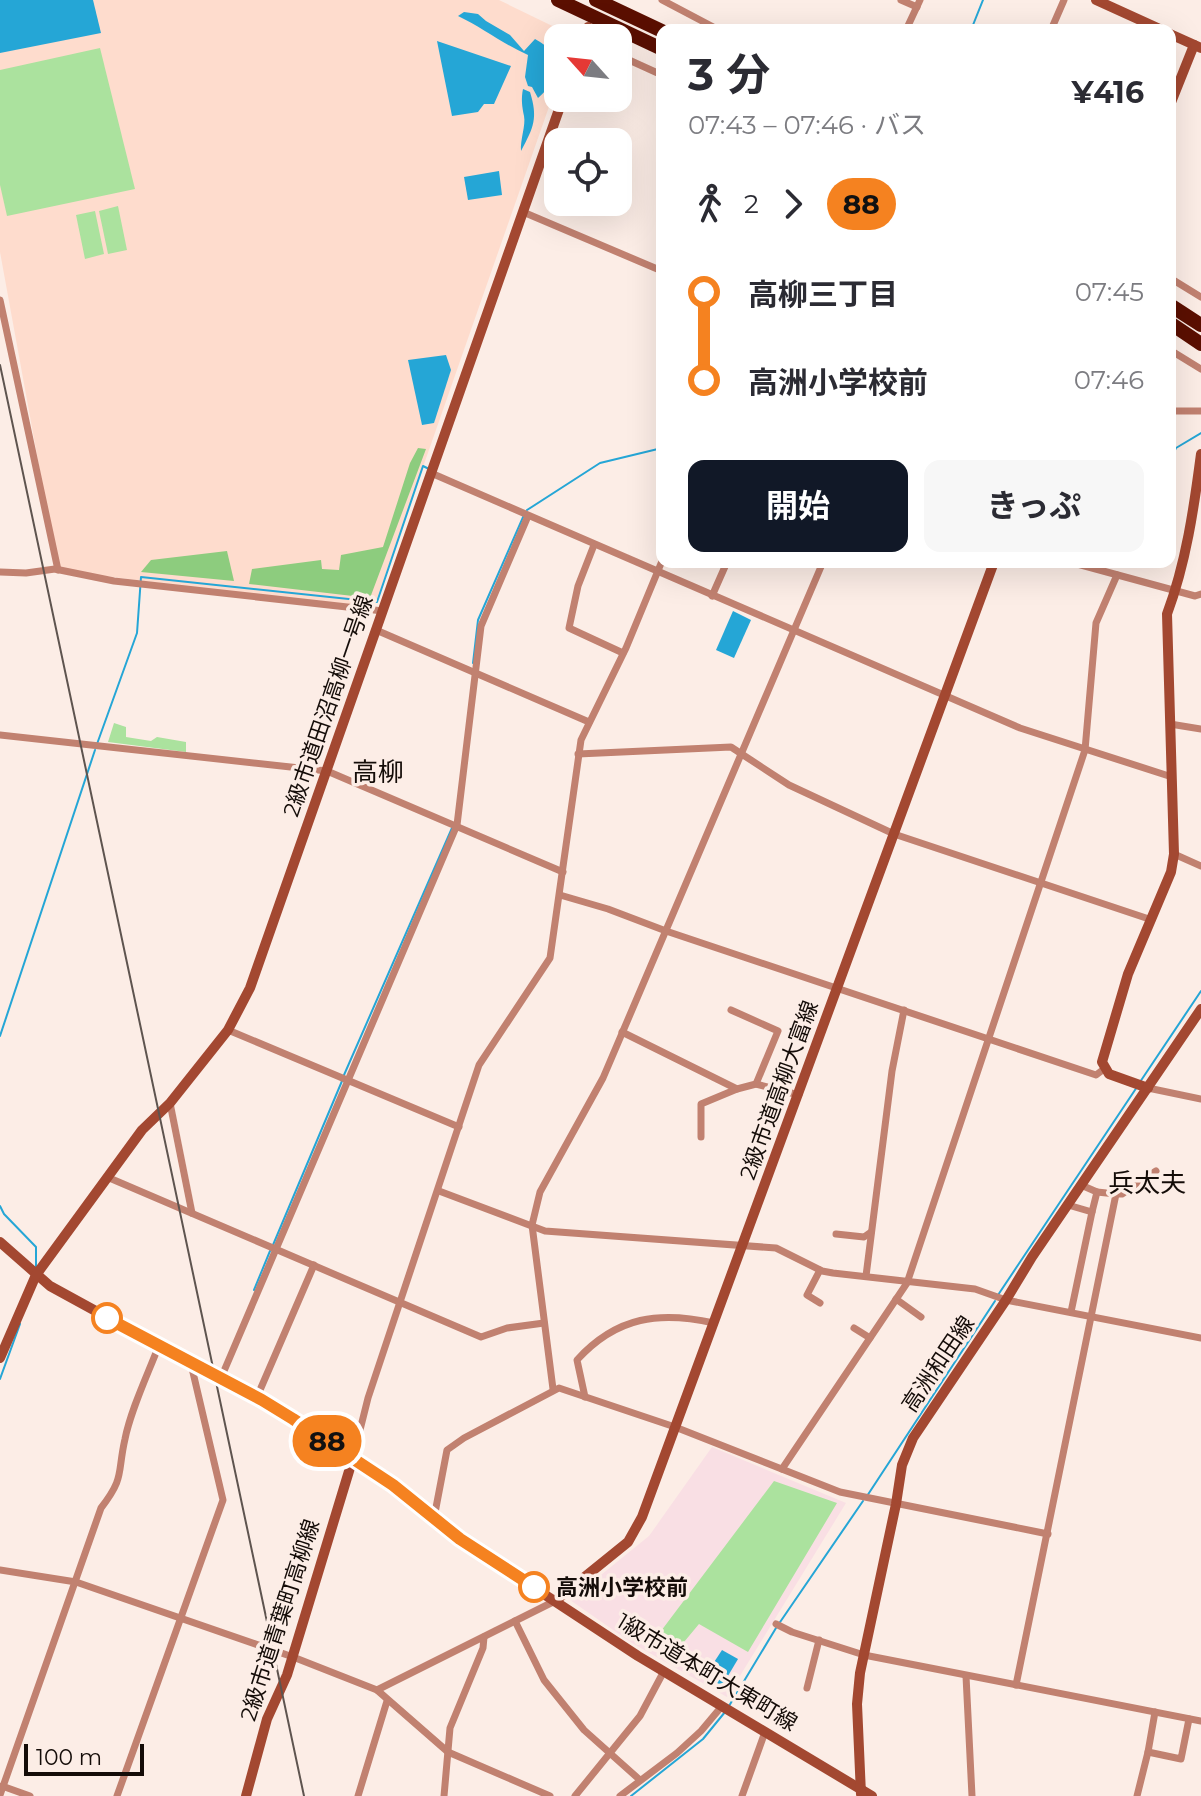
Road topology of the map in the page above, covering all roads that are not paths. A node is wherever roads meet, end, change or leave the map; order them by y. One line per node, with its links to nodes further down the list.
1 (558, 0): 14 (highway)
2 (596, 0): 12 (highway)
3 (662, 0): 8 (street)
4 (901, 0): 7 (street)
5 (1064, 0): 10 (street)
6 (1096, 0): 11 (street)
7 (918, 3): 9 (street)
8 (708, 24)
9 (909, 24)
10 (1054, 24)
11 (1149, 24)
12 (656, 28)
13 (1176, 37): 15 (street)
14 (656, 46)
15 (1198, 46): 18 (street)
16 (632, 61): 17 (street)
17 (656, 72)
18 (1176, 92)
19 (558, 112): 20 (street, 2級市道田沼高柳一号線)
20 (523, 212): 21 (street); 34 (street, 2級市道田沼高柳一号線)
21 (656, 268)
22 (1176, 282): 23 (street)
23 (1201, 297)
24 (0, 300): 42 (street)
25 (1176, 309): 26 (highway)
26 (1201, 325)
27 (1176, 327): 28 (highway)
28 (1201, 344)
29 (1176, 354): 30 (street)
30 (1201, 369)
31 (1176, 411): 32 (street)
32 (1201, 411)
33 (1201, 454): 46 (street)
34 (431, 473): 35 (street); 49 (street, 2級市道田沼高柳一号線)
35 (528, 516): 36 (street); 53 (street)
36 (594, 545): 44 (street); 52 (street)
37 (659, 568): 44 (street)
38 (724, 568): 48 (street)
39 (820, 568): 51 (street)
40 (992, 568): 54 (street, 2級市道高柳大富線)
41 (1092, 568): 45 (street)
42 (58, 570): 43 (street); 49 (street)
43 (0, 572)
44 (657, 572): 48 (street); 52 (street)
45 (1117, 575): 46 (street); 59 (street)
46 (1176, 591): 47 (street); 56 (street)
47 (1201, 594)
48 (712, 596): 51 (street)
49 (383, 611): 50 (street, 2級市道田沼高柳一号線)
50 (376, 630): 53 (street); 62 (street, 2級市道田沼高柳一号線)
51 (794, 631): 54 (street); 61 (street)
52 (623, 653): 55 (street)
53 (476, 673): 55 (street); 64 (street)
54 (946, 696): 59 (street); 65 (street, 2級市道高柳大富線)
55 (589, 722): 60 (street)
56 (1170, 724): 57 (street); 63 (street)
57 (1201, 729)
58 (0, 735): 62 (street)
59 (1085, 750): 63 (street); 69 (street)
60 (578, 754): 61 (street); 68 (street)
61 (742, 756): 65 (street); 72 (street)
62 (327, 771): 64 (street); 77 (street, 2級市道田沼高柳一号線)
63 (1172, 777): 66 (street)
64 (457, 825): 68 (street); 81 (street)
65 (894, 834): 69 (street); 73 (street, 2級市道高柳大富線)
66 (1174, 854): 67 (street); 71 (street)
67 (1201, 866)
68 (563, 872): 70 (street)
69 (1040, 883): 71 (street); 79 (street)
70 (560, 895): 72 (street); 88 (street)
71 (1152, 920): 80 (street)
72 (666, 931): 73 (street); 78 (street)
73 (838, 987): 76 (street); 85 (street, 2級市道高柳大富線)
74 (1201, 1009): 83 (street, 高洲和田線)
75 (731, 1010): 82 (street)
76 (904, 1010): 79 (street); 100 (street)
77 (228, 1030): 81 (street); 87 (street, 2級市道田沼高柳一号線)
78 (622, 1032): 84 (street); 99 (street)
79 (990, 1038): 80 (street); 109 (street)
80 (1104, 1069): 83 (street)
81 (348, 1078): 88 (street); 104 (street)
82 (756, 1084): 84 (street); 85 (street)
83 (1148, 1088): 86 (street); 92 (street, 高洲和田線)
84 (737, 1089): 89 (street)
85 (799, 1095): 103 (street, 2級市道高柳大富線)
86 (1201, 1099)
87 (170, 1103): 91 (street, 2級市道田沼高柳一号線); 98 (street)
88 (459, 1127): 93 (street)
89 (701, 1137)
90 (1156, 1171): 95 (street)
91 (107, 1177): 98 (street); 107 (street, 2級市道田沼高柳一号線)
92 (1081, 1185): 94 (street); 96 (street, 高洲和田線)
93 (439, 1191): 99 (street); 112 (street)
94 (1097, 1192): 95 (street); 97 (street)
95 (1116, 1194): 116 (street)
96 (1068, 1205): 97 (street); 111 (street, 高洲和田線)
97 (1092, 1212): 114 (street)
98 (192, 1213): 104 (street)
99 (532, 1225): 103 (street); 117 (street)
100 (871, 1232): 101 (street); 108 (street)
101 (836, 1234)
102 (0, 1242): 107 (street, 1級市道本町大東町線)
103 (743, 1245): 106 (street); 118 (street, 2級市道高柳大富線)
104 (276, 1248): 105 (street); 125 (street)
105 (314, 1265): 112 (street); 127 (street)
106 (820, 1270): 108 (street); 113 (street)
107 (36, 1275): 122 (street, 1級市道本町大東町線); 123 (street, 2級市道田沼高柳一号線)
108 (866, 1276): 109 (street)
109 (907, 1283): 110 (street); 111 (street)
110 (896, 1299): 115 (street); 120 (street)
111 (1006, 1300): 114 (street); 132 (street, 高洲和田線)
112 (400, 1301): 117 (street); 130 (street)
113 (820, 1303)
114 (1071, 1312): 116 (street)
115 (921, 1317)
116 (1091, 1317): 121 (street); 134 (street)
117 (544, 1323): 126 (street)
118 (714, 1323): 128 (street); 129 (street, 2級市道高柳大富線)
119 (854, 1328): 120 (street)
120 (870, 1338): 131 (street)
121 (1201, 1338)
122 (159, 1345): 124 (street, 1級市道本町大東町線); 136 (street)
123 (0, 1358)
124 (191, 1363): 125 (street, 1級市道本町大東町線); 138 (street)
125 (221, 1378): 127 (street, 1級市道本町大東町線)
126 (553, 1389): 128 (street); 133 (street)
127 (257, 1397): 130 (street, 1級市道本町大東町線)
128 (585, 1397): 129 (street)
129 (675, 1427): 131 (street); 137 (street, 2級市道高柳大富線)
130 (353, 1458): 133 (street, 1級市道本町大東町線); 144 (street, 2級市道青葉町高柳線)
131 (782, 1469): 132 (street)
132 (896, 1504): 134 (street); 143 (street, 高洲和田線)
133 (434, 1518): 137 (street, 1級市道本町大東町線)
134 (1048, 1534): 147 (street)
135 (0, 1570): 136 (street)
136 (76, 1582): 138 (street); 160 (street)
137 (555, 1601): 139 (street); 145 (street, 1級市道本町大東町線)
138 (179, 1617): 144 (street); 164 (street)
139 (515, 1621): 141 (street); 157 (street)
140 (776, 1624): 142 (street)
141 (484, 1637): 149 (street); 156 (street)
142 (819, 1640): 143 (street); 148 (street)
143 (864, 1655): 146 (street); 161 (street, 高洲和田線)
144 (293, 1657): 149 (street); 165 (street, 2級市道青葉町高柳線)
145 (664, 1671): 151 (street, 1級市道本町大東町線); 157 (street)
146 (966, 1676): 147 (street); 173 (street)
147 (1016, 1685): 152 (street)
148 (807, 1688)
149 (377, 1690): 150 (street)
150 (387, 1701): 156 (street); 166 (street)
151 (722, 1706): 155 (street, 1級市道本町大東町線); 159 (street)
152 (1155, 1712): 153 (street); 158 (street)
153 (1189, 1719): 154 (street); 158 (street)
154 (1201, 1721)
155 (765, 1732): 161 (street, 1級市道本町大東町線); 171 (street)
156 (448, 1752): 167 (street); 168 (street)
157 (611, 1752): 159 (street); 169 (street)
158 (1148, 1752): 174 (street)
159 (640, 1780): 170 (street)
160 (2, 1786): 162 (street); 163 (street)
161 (861, 1793): 172 (street, 1級市道本町大東町線)
162 (0, 1795)
163 (30, 1796)
164 (117, 1796)
165 (246, 1796)
166 (358, 1796)
167 (444, 1796)
168 (550, 1796)
169 (575, 1796)
170 (620, 1796)
171 (742, 1796)
172 (872, 1796)
173 (972, 1796)
174 (1137, 1796)

